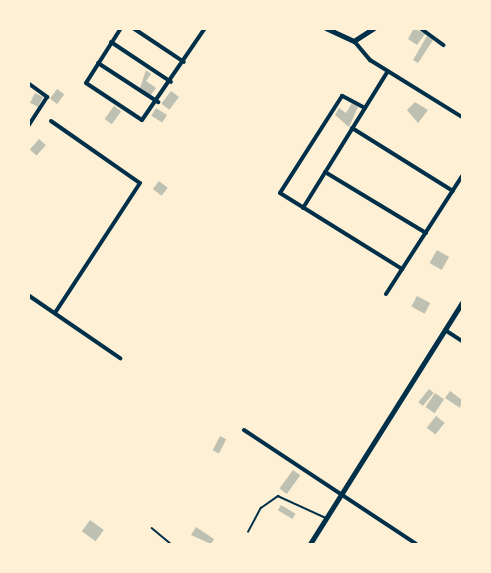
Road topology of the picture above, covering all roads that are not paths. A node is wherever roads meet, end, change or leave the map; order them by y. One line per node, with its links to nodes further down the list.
1 (121, 28): 8 (street)
2 (133, 28): 10 (street)
3 (205, 28): 10 (street)
4 (326, 28): 7 (street)
5 (374, 28): 7 (street)
6 (420, 28): 9 (street)
7 (354, 41): 12 (street)
8 (111, 42): 11 (street); 13 (street)
9 (443, 45)
10 (184, 62): 13 (street)
11 (98, 63): 15 (street); 15 (street)
12 (388, 71): 16 (street); 17 (street)
13 (171, 82): 15 (street)
14 (28, 83): 19 (street)
15 (158, 102)
16 (365, 108): 20 (street); 24 (street)
17 (462, 117)
18 (51, 121): 30 (street)
19 (28, 126)
20 (352, 128): 21 (street); 23 (street)
21 (325, 172): 24 (street); 25 (street)
22 (462, 176): 23 (street)
23 (453, 191): 25 (street)
24 (303, 208): 26 (street)
25 (426, 233): 26 (street)
26 (402, 269): 27 (street)
27 (386, 294)
28 (28, 295): 30 (street)
29 (462, 303): 31 (street)
30 (55, 314): 33 (street)
31 (446, 330): 32 (street); 35 (street)
32 (462, 341)
33 (120, 358)
34 (244, 430): 35 (street)
35 (342, 494): 36 (street); 39 (street)
36 (327, 518): 37 (lane); 38 (street)
37 (248, 532)
38 (310, 544)
39 (416, 544)

